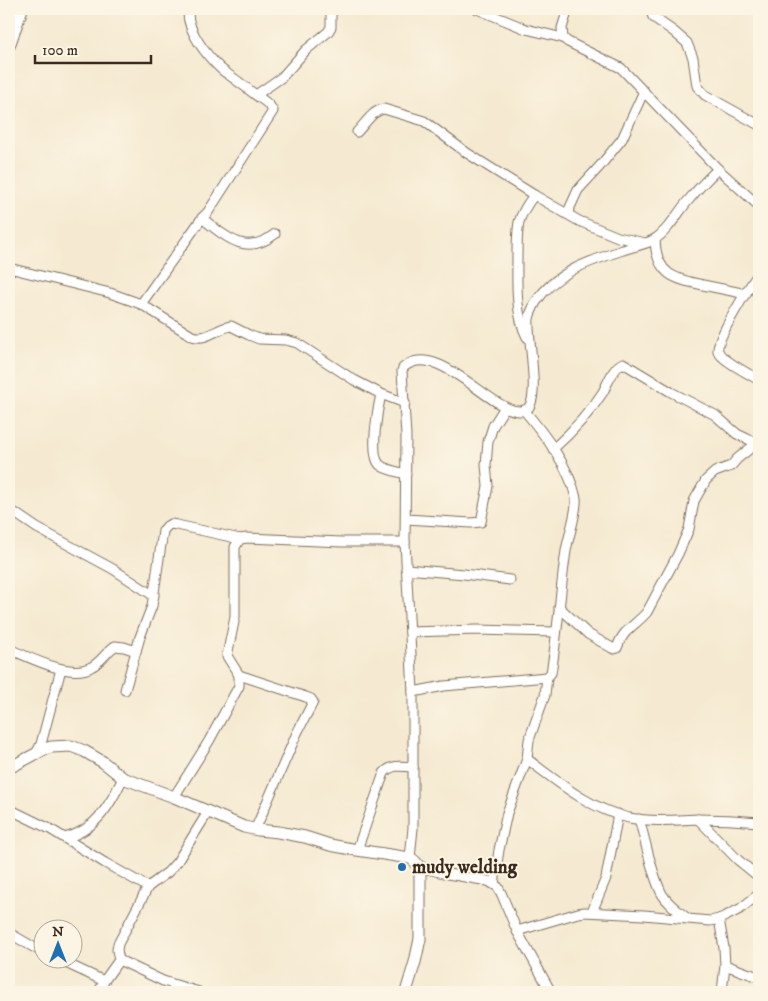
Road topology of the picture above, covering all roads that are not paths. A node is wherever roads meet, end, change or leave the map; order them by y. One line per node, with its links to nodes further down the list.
1 (22, 9): 8 (street)
2 (334, 9): 10 (street)
3 (477, 9): 7 (street)
4 (568, 9): 7 (street)
5 (650, 9): 11 (street)
6 (188, 13): 10 (street)
7 (563, 38): 9 (street)
8 (9, 46)
9 (644, 91): 13 (street); 16 (street)
10 (256, 95): 17 (street)
11 (759, 126)
12 (357, 132): 14 (street)
13 (718, 169): 15 (street); 19 (street)
14 (534, 195): 16 (street); 25 (street)
15 (759, 206)
16 (567, 214): 20 (street)
17 (202, 218): 18 (street); 24 (street)
18 (275, 234)
19 (655, 239): 20 (street); 23 (street)
20 (645, 243): 25 (street)
21 (9, 268): 24 (street)
22 (759, 273): 23 (street)
23 (746, 294): 26 (street)
24 (141, 304): 27 (street)
25 (530, 341): 30 (street)
26 (759, 380)
27 (381, 394): 28 (street); 32 (street)
28 (405, 404): 29 (street); 32 (street)
29 (505, 406): 30 (street); 34 (street)
30 (524, 410): 31 (street)
31 (553, 449): 40 (street); 40 (street)
32 (406, 474): 34 (street)
33 (9, 509): 39 (street)
34 (406, 519): 36 (street)
35 (240, 539): 36 (street); 39 (street); 46 (street)
36 (405, 542): 37 (street)
37 (406, 570): 38 (street); 41 (street)
38 (510, 580)
39 (154, 596): 44 (street)
40 (559, 607): 42 (street)
41 (410, 632): 42 (street); 49 (street)
42 (556, 632): 47 (street)
43 (9, 649): 45 (street)
44 (136, 651): 45 (street); 48 (street)
45 (61, 669): 50 (street)
46 (239, 675): 55 (street); 62 (street)
47 (547, 677): 49 (street); 51 (street)
48 (125, 690)
49 (412, 692): 52 (street)
50 (36, 754): 53 (street); 54 (street)
51 (527, 759): 58 (street); 67 (street)
52 (413, 767): 64 (street); 65 (street)
53 (9, 768)
54 (122, 778): 55 (street); 63 (street)
55 (174, 797): 57 (street)
56 (9, 809): 63 (street)
57 (208, 812): 62 (street); 68 (street)
58 (618, 814): 59 (street); 70 (street)
59 (639, 819): 60 (street); 71 (street)
60 (698, 819): 61 (street); 66 (street)
61 (759, 822)
62 (255, 830): 64 (street)
63 (65, 838): 68 (street)
64 (358, 850): 65 (street)
65 (414, 862): 67 (street); 83 (street)
66 (759, 876)
67 (494, 884): 73 (street)
68 (148, 887): 76 (street)
69 (759, 894): 72 (street)
70 (592, 912): 71 (street); 73 (street)
71 (687, 918): 72 (street)
72 (719, 919): 77 (street)
73 (517, 931): 84 (street)
74 (9, 933): 75 (street)
75 (32, 946)
76 (119, 960): 80 (street); 82 (street)
77 (725, 965): 79 (street); 85 (street)
78 (77, 968): 80 (street)
79 (759, 977)
80 (104, 980): 81 (street)
81 (99, 992)
82 (199, 992)
83 (406, 992)
84 (550, 992)
85 (722, 992)

